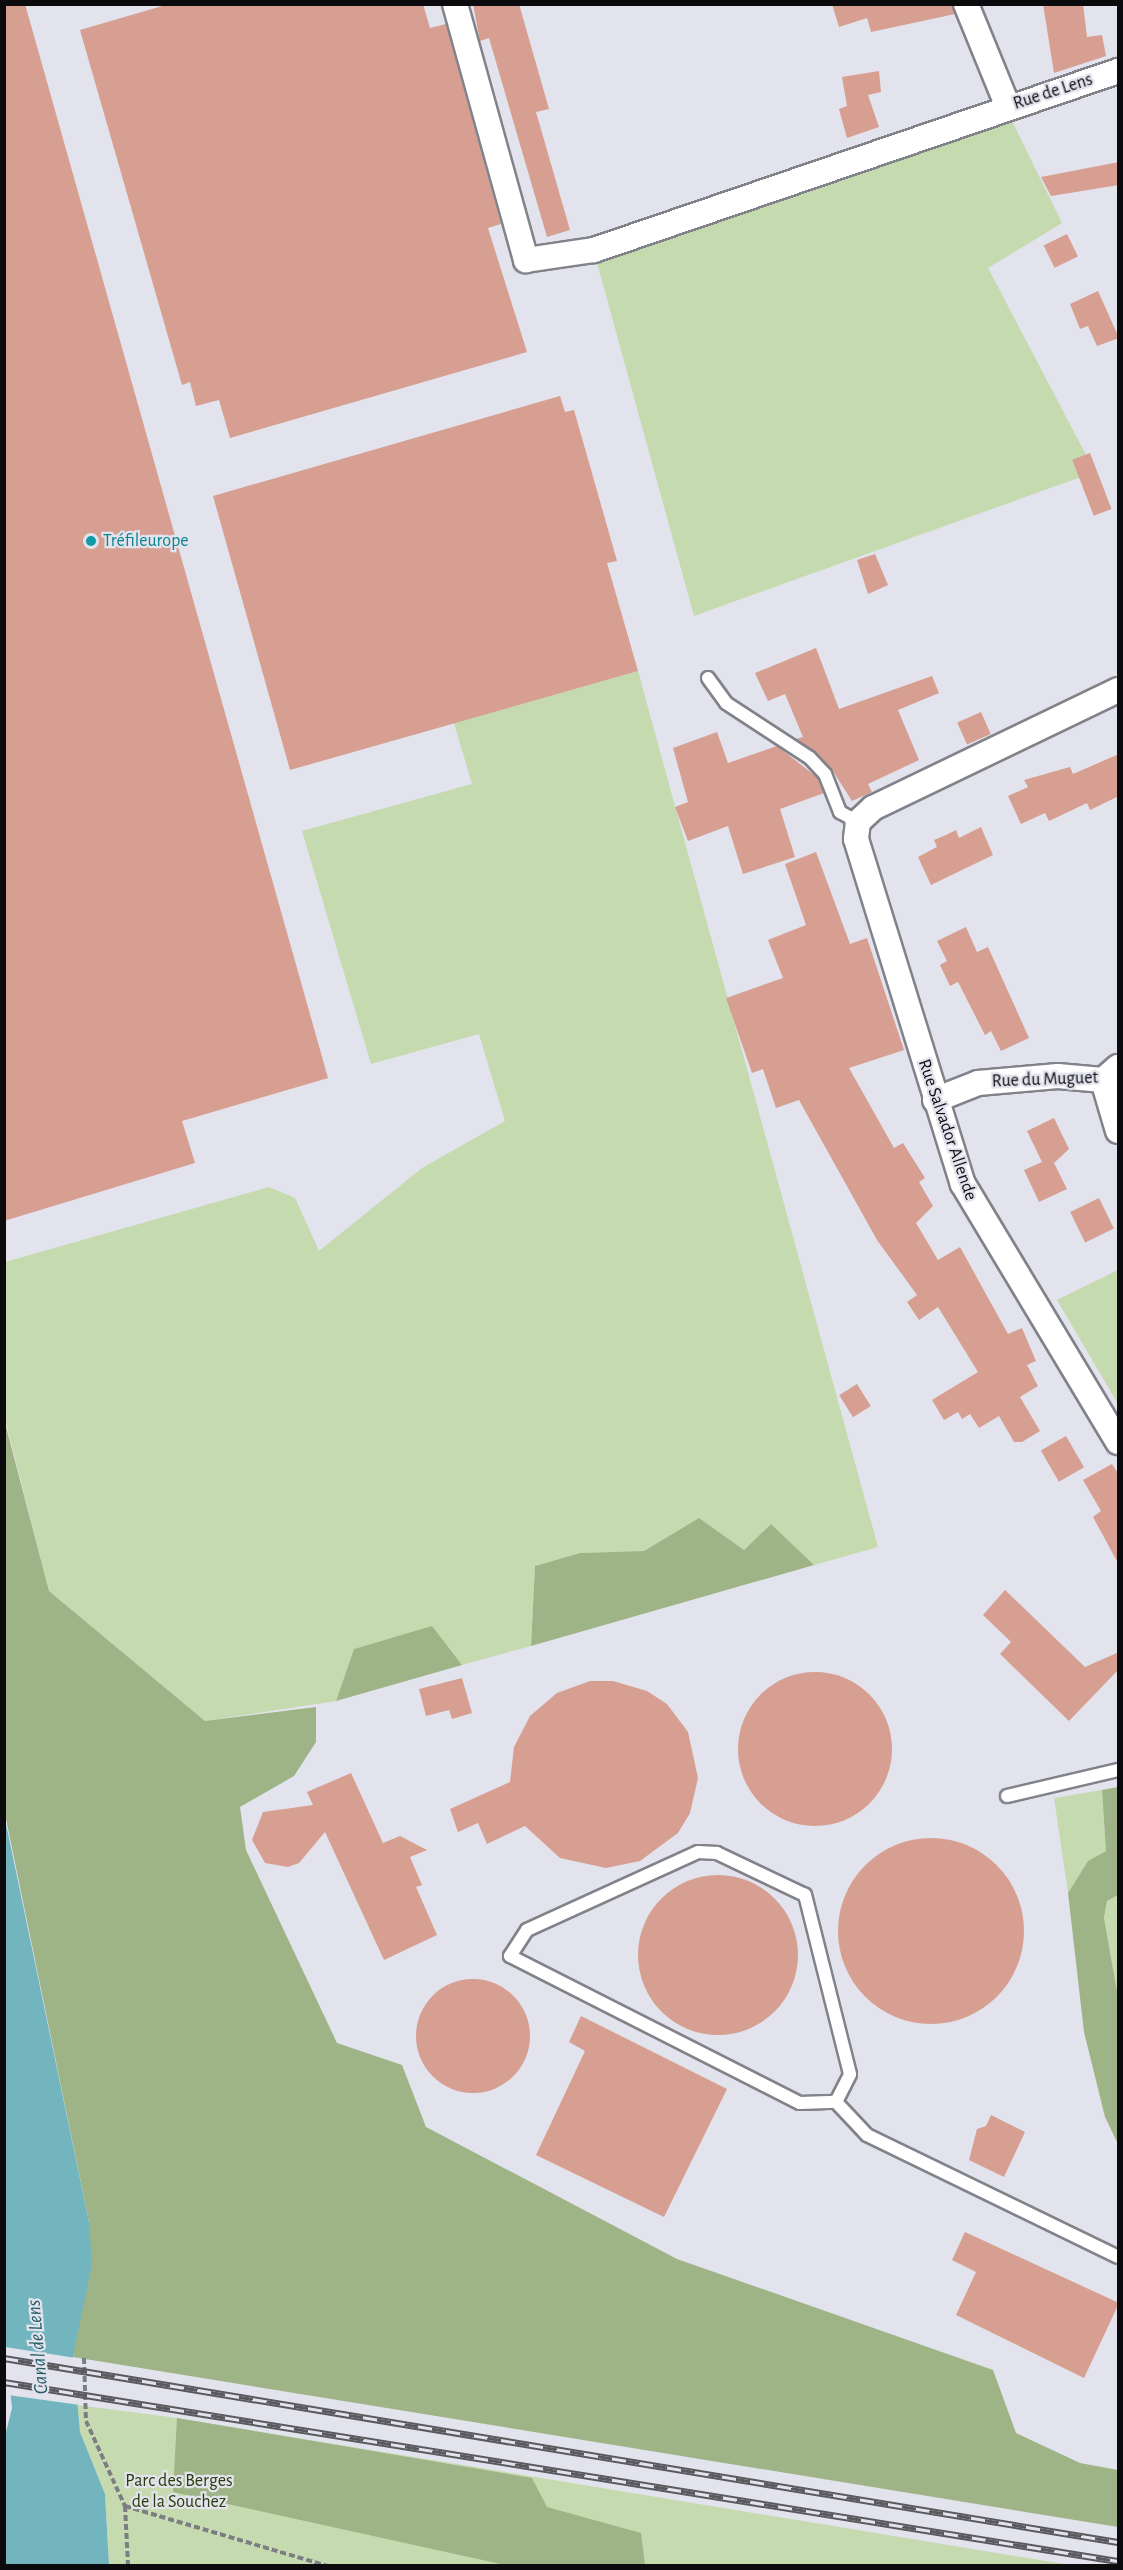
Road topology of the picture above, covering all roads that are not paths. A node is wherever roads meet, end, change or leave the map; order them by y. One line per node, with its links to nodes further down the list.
1 (455, 4): 4 (street, Rue de Lens)
2 (966, 4): 4 (street)
3 (1119, 71): 4 (street, Rue de Lens)
4 (997, 110)
5 (708, 678): 7 (lane)
6 (1119, 690): 7 (street)
7 (858, 822): 9 (street, Rue Salvador Allende)
8 (1111, 1074): 9 (street, Rue du Muguet); 10 (street)
9 (934, 1100): 11 (street, Rue Salvador Allende)
10 (1119, 1131)
11 (1119, 1442)
12 (1119, 1770): 13 (lane)
13 (1007, 1796)
14 (836, 2102): 14 (lane); 15 (lane)
15 (1119, 2257)

